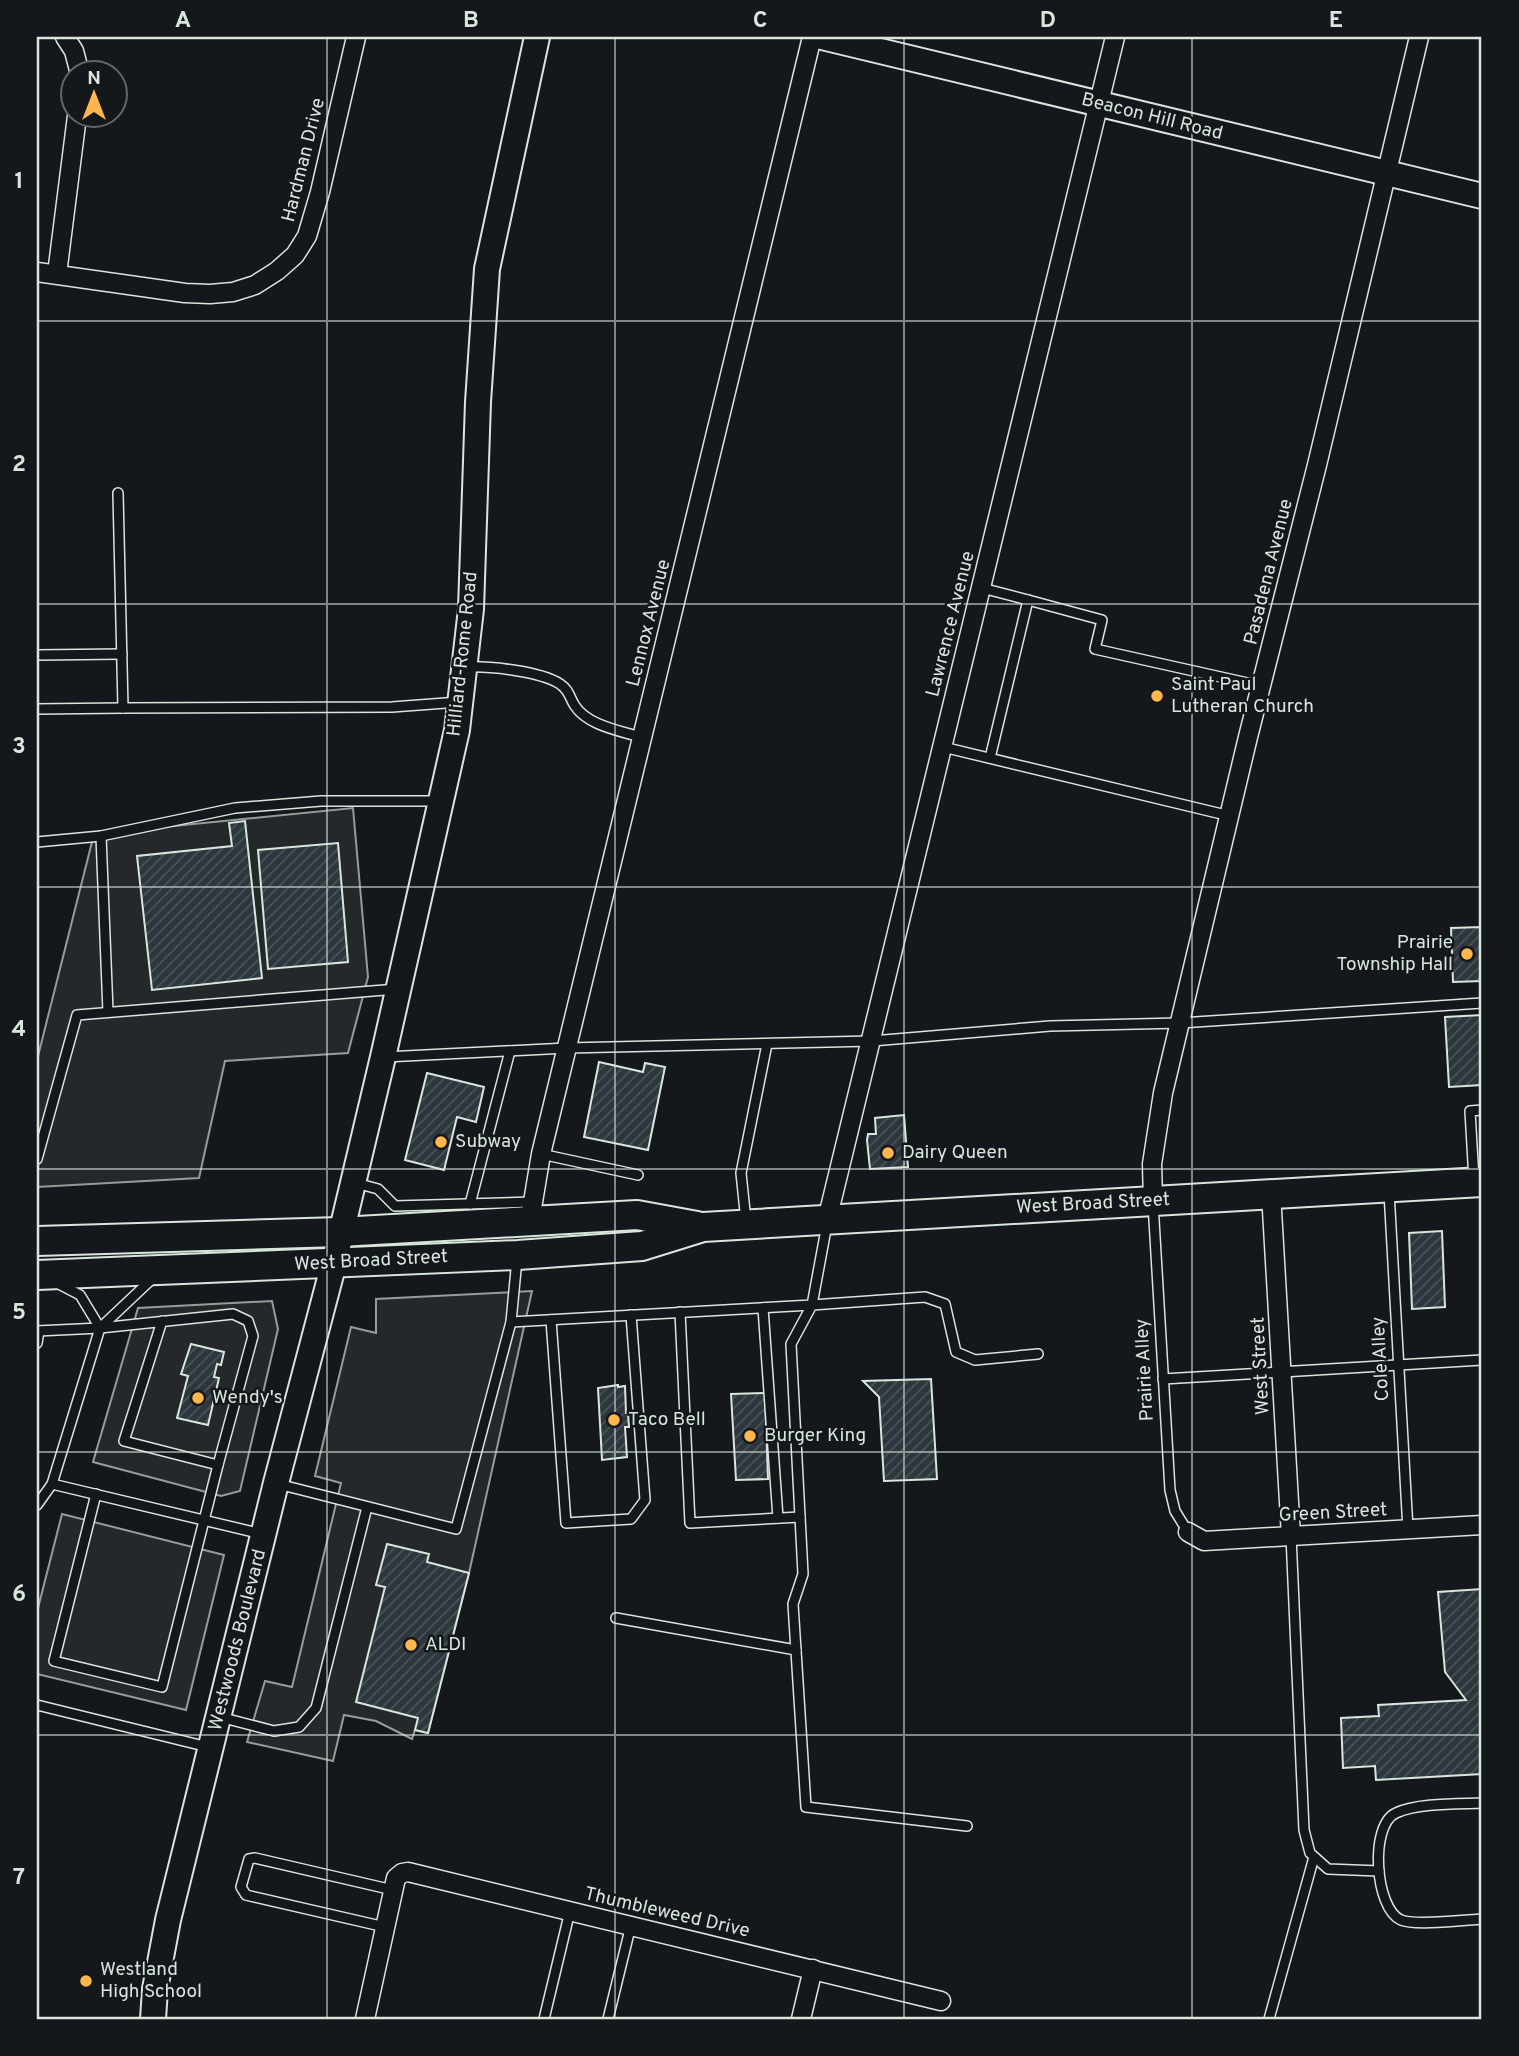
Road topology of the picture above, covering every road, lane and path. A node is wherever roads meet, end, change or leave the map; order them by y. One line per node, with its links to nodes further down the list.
1 (65, 37): 8 (street)
2 (356, 37): 14 (street, Hardman Drive)
3 (537, 37): 20 (street, Hilliard-Rome Road)
4 (811, 37): 25 (street, Lennox Avenue)
5 (822, 37): 9 (street, Beacon Hill Road)
6 (1115, 37): 9 (street, Lawrence Avenue)
7 (1419, 37): 11 (street, Pasadena Avenue)
8 (76, 60)
9 (1098, 104): 11 (street, Beacon Hill Road); 16 (street, Lawrence Avenue)
10 (75, 130): 14 (street)
11 (1386, 173): 12 (street, Beacon Hill Road); 21 (street, Pasadena Avenue)
12 (1482, 197)
13 (37, 272): 14 (street, Hardman Drive)
14 (57, 274)
15 (118, 493): 18 (lane)
16 (982, 588): 17 (lane); 26 (street, Lawrence Avenue)
17 (1028, 600): 21 (lane); 27 (lane)
18 (122, 654): 19 (lane); 23 (lane)
19 (37, 655)
20 (464, 667): 22 (street, Hilliard-Rome Road); 25 (lane)
21 (1261, 686): 29 (street, Pasadena Avenue)
22 (460, 702): 23 (lane); 28 (street, Hilliard-Rome Road)
23 (123, 708): 24 (lane)
24 (37, 709)
25 (643, 737): 38 (street, Lennox Avenue)
26 (943, 747): 27 (lane); 36 (street, Lawrence Avenue)
27 (990, 758): 29 (lane)
28 (441, 801): 30 (lane); 32 (street, Hilliard-Rome Road)
29 (1230, 816): 35 (street, Pasadena Avenue)
30 (101, 836): 31 (lane); 34 (lane)
31 (37, 842)
32 (398, 989): 34 (lane); 40 (street, Hilliard-Rome Road)
33 (1482, 1003): 35 (lane)
34 (108, 1012): 43 (lane)
35 (1180, 1023): 36 (lane); 49 (street, Pasadena Avenue)
36 (872, 1041): 37 (lane); 52 (street, Lawrence Avenue)
37 (767, 1044): 38 (lane); 53 (lane)
38 (567, 1048): 39 (lane); 42 (street, Lennox Avenue)
39 (510, 1051): 40 (lane); 50 (lane)
40 (383, 1057): 45 (street, Hilliard-Rome Road)
41 (1482, 1110): 46 (lane)
42 (541, 1154): 44 (lane); 51 (street, Lennox Avenue)
43 (37, 1159)
44 (638, 1175)
45 (353, 1182): 50 (lane); 55 (street, Hilliard-Rome Road)
46 (1478, 1182): 47 (main road, West Broad Street)
47 (1389, 1187): 48 (main road, West Broad Street); 73 (lane, Cole Alley)
48 (1271, 1193): 49 (main road, West Broad Street); 74 (street, West Street)
49 (1153, 1201): 52 (main road, West Broad Street); 75 (lane, Prairie Alley)
50 (470, 1204): 51 (lane)
51 (531, 1211): 54 (main road, West Broad Street); 55 (main road, West Broad Street)
52 (827, 1220): 53 (main road, West Broad Street); 61 (lane)
53 (746, 1225): 54 (main road, West Broad Street)
54 (703, 1227): 57 (main road, West Broad Street)
55 (340, 1232): 56 (main road, West Broad Street); 58 (street, Hilliard-Rome Road)
56 (37, 1241)
57 (517, 1255): 58 (main road, West Broad Street); 67 (lane)
58 (334, 1263): 59 (main road, West Broad Street); 77 (street, Westwoods Boulevard)
59 (159, 1272): 60 (main road, West Broad Street); 68 (lane)
60 (39, 1275): 68 (lane)
61 (812, 1305): 62 (lane); 71 (lane); 82 (lane)
62 (763, 1308): 63 (lane); 83 (lane)
63 (680, 1312): 64 (lane); 83 (lane)
64 (631, 1315): 65 (lane); 65 (lane)
65 (551, 1320): 67 (lane)
66 (162, 1321): 68 (lane); 76 (lane); 76 (lane)
67 (512, 1322): 81 (lane)
68 (100, 1328): 69 (lane); 78 (lane)
69 (38, 1331): 70 (lane)
70 (37, 1343)
71 (1038, 1354)
72 (1482, 1360): 73 (lane)
73 (1399, 1366): 74 (lane); 86 (lane, Cole Alley)
74 (1282, 1370): 75 (lane); 89 (street, West Street)
75 (1163, 1379): 87 (lane, Prairie Alley)
76 (218, 1465): 84 (lane)
77 (276, 1483): 81 (lane); 88 (street, Westwoods Boulevard)
78 (52, 1484): 79 (lane); 80 (lane)
79 (96, 1494): 84 (lane); 84 (lane)
80 (37, 1505)
81 (368, 1507): 93 (lane)
82 (800, 1517): 83 (lane); 91 (lane)
83 (778, 1518)
84 (204, 1520): 88 (lane)
85 (1482, 1525): 86 (street, Green Street)
86 (1408, 1530): 89 (street, Green Street)
87 (1188, 1532): 89 (street, Green Street)
88 (264, 1535): 93 (street, Westwoods Boulevard)
89 (1292, 1536): 97 (lane)
90 (616, 1618): 91 (lane)
91 (796, 1650): 96 (lane)
92 (37, 1705): 94 (lane)
93 (219, 1717): 94 (street, Westwoods Boulevard)
94 (211, 1748): 106 (street, Westwoods Boulevard)
95 (1482, 1803): 98 (lane)
96 (967, 1826)
97 (1314, 1857): 98 (lane); 111 (lane)
98 (1379, 1871): 101 (lane)
99 (393, 1890): 100 (street, Thumbleweed Drive); 103 (street); 103 (lane)
100 (570, 1911): 102 (street, Thumbleweed Drive); 108 (lane)
101 (1482, 1919)
102 (631, 1925): 104 (street, Thumbleweed Drive); 109 (lane)
103 (385, 1927): 107 (street)
104 (813, 1969): 105 (street, Thumbleweed Drive); 110 (street)
105 (942, 2001)
106 (153, 2019)
107 (365, 2019)
108 (544, 2019)
109 (608, 2019)
110 (801, 2019)
111 (1269, 2019)

